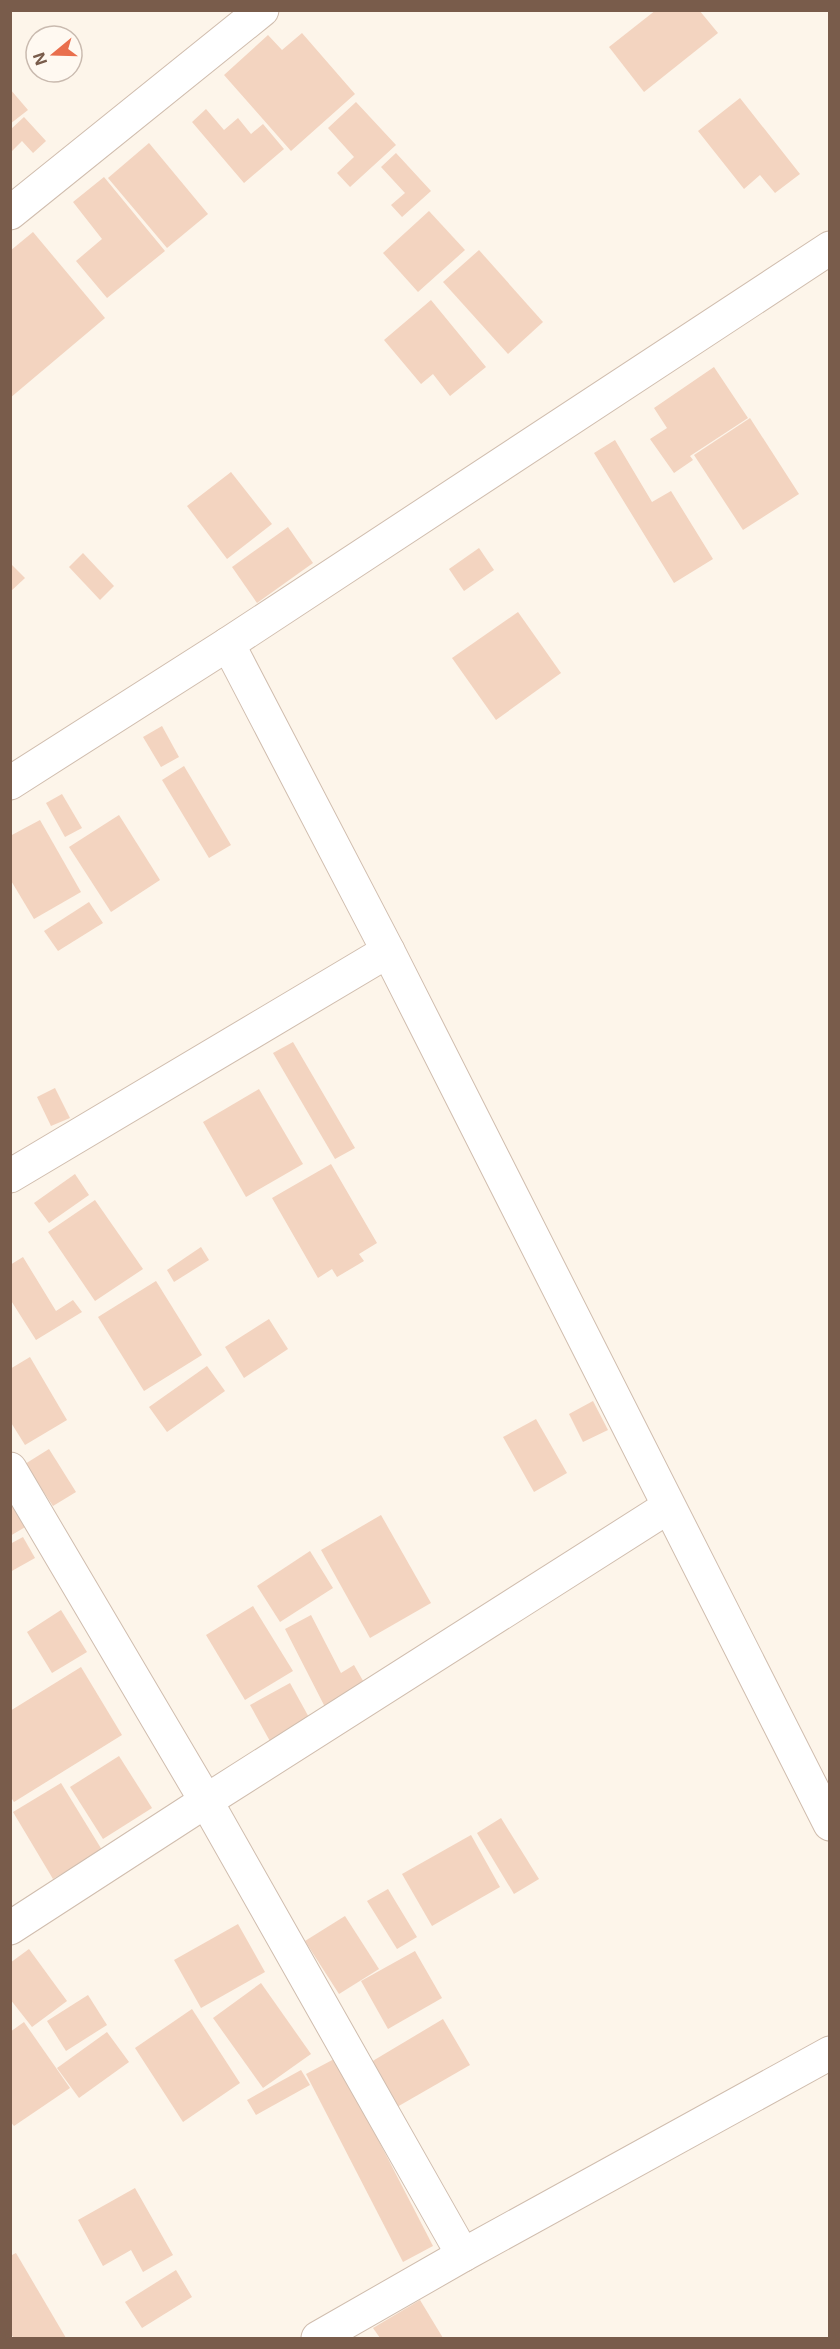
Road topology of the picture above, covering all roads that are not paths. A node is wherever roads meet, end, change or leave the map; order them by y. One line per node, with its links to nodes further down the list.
1 (262, 10): 2 (street)
2 (10, 213)
3 (830, 248): 4 (street)
4 (228, 644): 5 (street); 6 (street)
5 (10, 783)
6 (388, 951): 7 (street); 9 (street)
7 (10, 1176)
8 (10, 1469): 10 (street)
9 (668, 1507): 10 (street); 11 (street)
10 (206, 1801): 12 (street); 14 (street)
11 (830, 1824)
12 (10, 1928)
13 (830, 2053): 14 (street)
14 (463, 2255): 15 (street)
15 (318, 2338)

